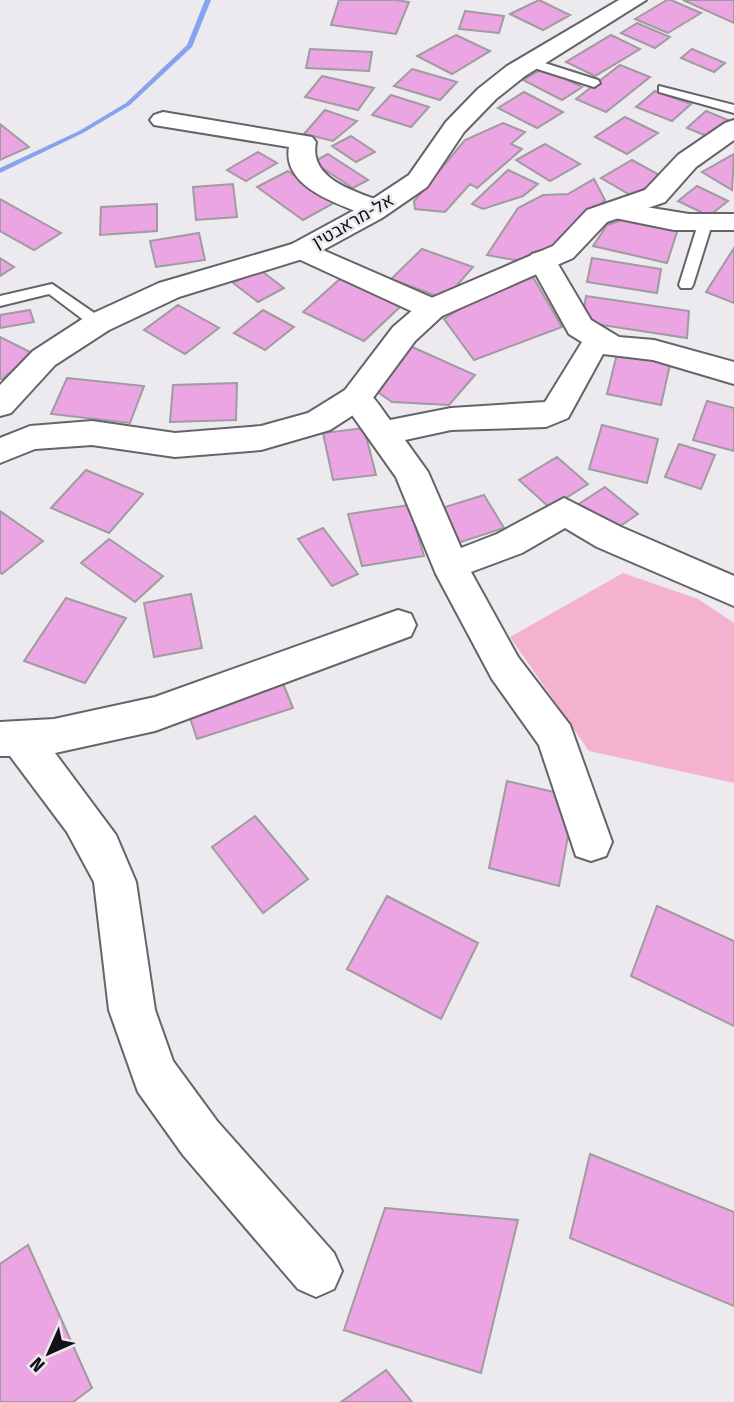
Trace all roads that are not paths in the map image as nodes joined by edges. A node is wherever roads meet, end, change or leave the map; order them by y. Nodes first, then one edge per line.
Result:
1 (625, 2) edge
2 (532, 63) junction
3 (594, 83) dead end
4 (663, 89) dead end
5 (734, 109) edge
6 (163, 120) dead end
7 (734, 128) edge
8 (376, 209) junction
9 (615, 210) junction
10 (734, 222) edge
11 (705, 224) junction
12 (302, 250) junction
13 (542, 260) junction
14 (686, 285) dead end
15 (0, 301) edge
16 (432, 309) junction
17 (98, 323) junction
18 (590, 350) dead end
19 (734, 373) edge
20 (356, 398) junction
21 (0, 405) edge
22 (381, 433) junction
23 (0, 451) edge
24 (450, 565) junction
25 (734, 592) edge
26 (398, 625) dead end
27 (10, 739) edge
28 (591, 842) dead end
29 (316, 1271) dead end

1 - 2 street, אל-מראבטין
2 - 3 lane
2 - 8 street, אל-מראבטין
4 - 5 lane
6 - 8 street
7 - 9 street
8 - 12 street, אל-מראבטין
9 - 11 street
9 - 13 street
10 - 11 street
11 - 14 lane
12 - 16 street
12 - 17 street, אל-מראבטין
13 - 16 street
13 - 19 street
15 - 17 lane
16 - 20 street
17 - 21 street, אל-מראבטין
18 - 22 street
20 - 22 street
20 - 23 street
22 - 24 street
24 - 25 street
24 - 28 street
26 - 27 street
27 - 29 street

